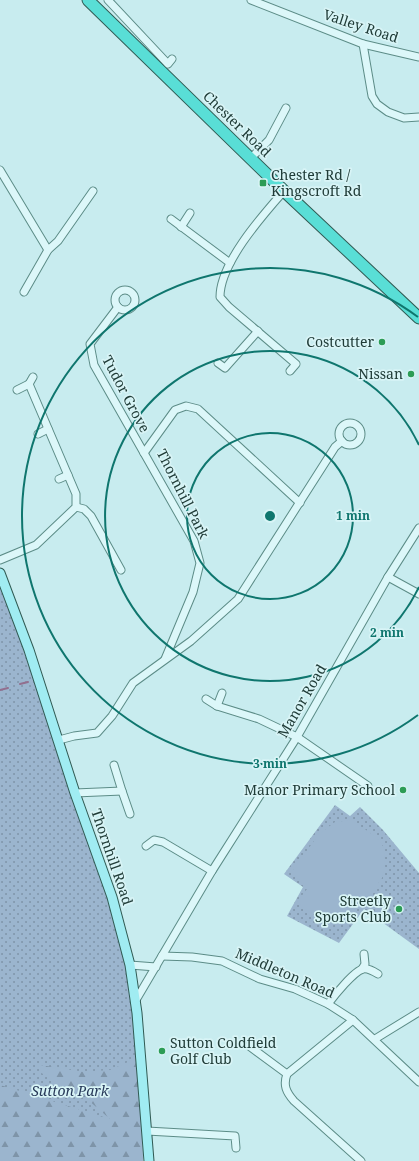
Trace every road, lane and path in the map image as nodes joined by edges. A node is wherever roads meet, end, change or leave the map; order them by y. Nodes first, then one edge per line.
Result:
1 (88, 0) edge
2 (108, 0) edge
3 (251, 0) edge
4 (362, 44) junction
5 (419, 57) edge
6 (172, 59) dead end
7 (286, 108) dead end
8 (419, 117) edge
9 (251, 158) junction
10 (0, 170) edge
11 (93, 191) dead end
12 (284, 191) junction
13 (190, 213) dead end
14 (171, 219) dead end
15 (182, 226) junction
16 (48, 250) junction
17 (230, 263) junction
18 (24, 292) dead end
19 (118, 307) dead end
20 (419, 318) edge
21 (258, 331) junction
22 (218, 363) dead end
23 (290, 371) dead end
24 (17, 390) dead end
25 (48, 429) junction
26 (38, 434) dead end
27 (342, 441) dead end
28 (144, 454) junction
29 (68, 475) junction
30 (59, 479) dead end
31 (300, 503) junction
32 (76, 507) junction
33 (419, 528) edge
34 (0, 560) edge
35 (121, 570) dead end
36 (0, 573) edge
37 (388, 577) junction
38 (419, 594) edge
39 (165, 659) junction
40 (222, 693) dead end
41 (206, 699) dead end
42 (217, 706) junction
43 (297, 737) junction
44 (59, 740) junction
45 (114, 765) dead end
46 (122, 791) junction
47 (362, 791) dead end
48 (75, 793) junction
49 (130, 814) dead end
50 (146, 846) dead end
51 (212, 871) junction
52 (364, 954) dead end
53 (162, 956) junction
54 (130, 965) junction
55 (156, 967) junction
56 (362, 969) junction
57 (378, 974) dead end
58 (136, 1000) junction
59 (328, 1004) junction
60 (419, 1012) edge
61 (353, 1020) junction
62 (375, 1039) junction
63 (249, 1046) dead end
64 (288, 1074) junction
65 (419, 1082) edge
66 (147, 1131) junction
67 (236, 1148) dead end
68 (149, 1161) edge
69 (361, 1161) edge

1 - 9 highway, Chester Road
2 - 6 street
3 - 4 street, Valley Road
4 - 5 street, Valley Road
4 - 8 street
7 - 9 street
9 - 12 highway, Chester Road
10 - 16 street
11 - 16 street
12 - 17 street
12 - 20 highway, Chester Road
13 - 15 street
14 - 15 street
15 - 17 street
16 - 18 street
17 - 21 street
19 - 28 street, Tudor Grove
21 - 22 street
21 - 23 street
24 - 25 street
25 - 26 street
25 - 29 street
27 - 31 street
28 - 31 street, Thornhill Park
28 - 39 street, Thornhill Park
29 - 30 street
29 - 32 street
31 - 39 street
32 - 34 street
32 - 35 street
33 - 37 street, Manor Road
36 - 44 main road, Thornhill Road
37 - 38 street
37 - 43 street, Manor Road
39 - 44 street
40 - 42 street
41 - 42 street
42 - 43 street
43 - 47 street
43 - 51 street, Manor Road
44 - 48 main road, Thornhill Road
45 - 46 street
46 - 48 street
46 - 49 street
48 - 54 main road, Thornhill Road
50 - 51 street
51 - 53 street, Manor Road
52 - 56 street
53 - 55 street, Manor Road
53 - 59 street, Middleton Road
54 - 55 street
54 - 58 main road, Thornhill Road
55 - 58 street, Manor Road
56 - 57 street
56 - 59 street
58 - 66 main road, Thornhill Road
59 - 61 street, Middleton Road
60 - 62 street
61 - 62 street, Middleton Road
61 - 64 street
62 - 65 street, Middleton Road
63 - 64 street
64 - 69 street
66 - 67 street
66 - 68 main road, Thornhill Road

